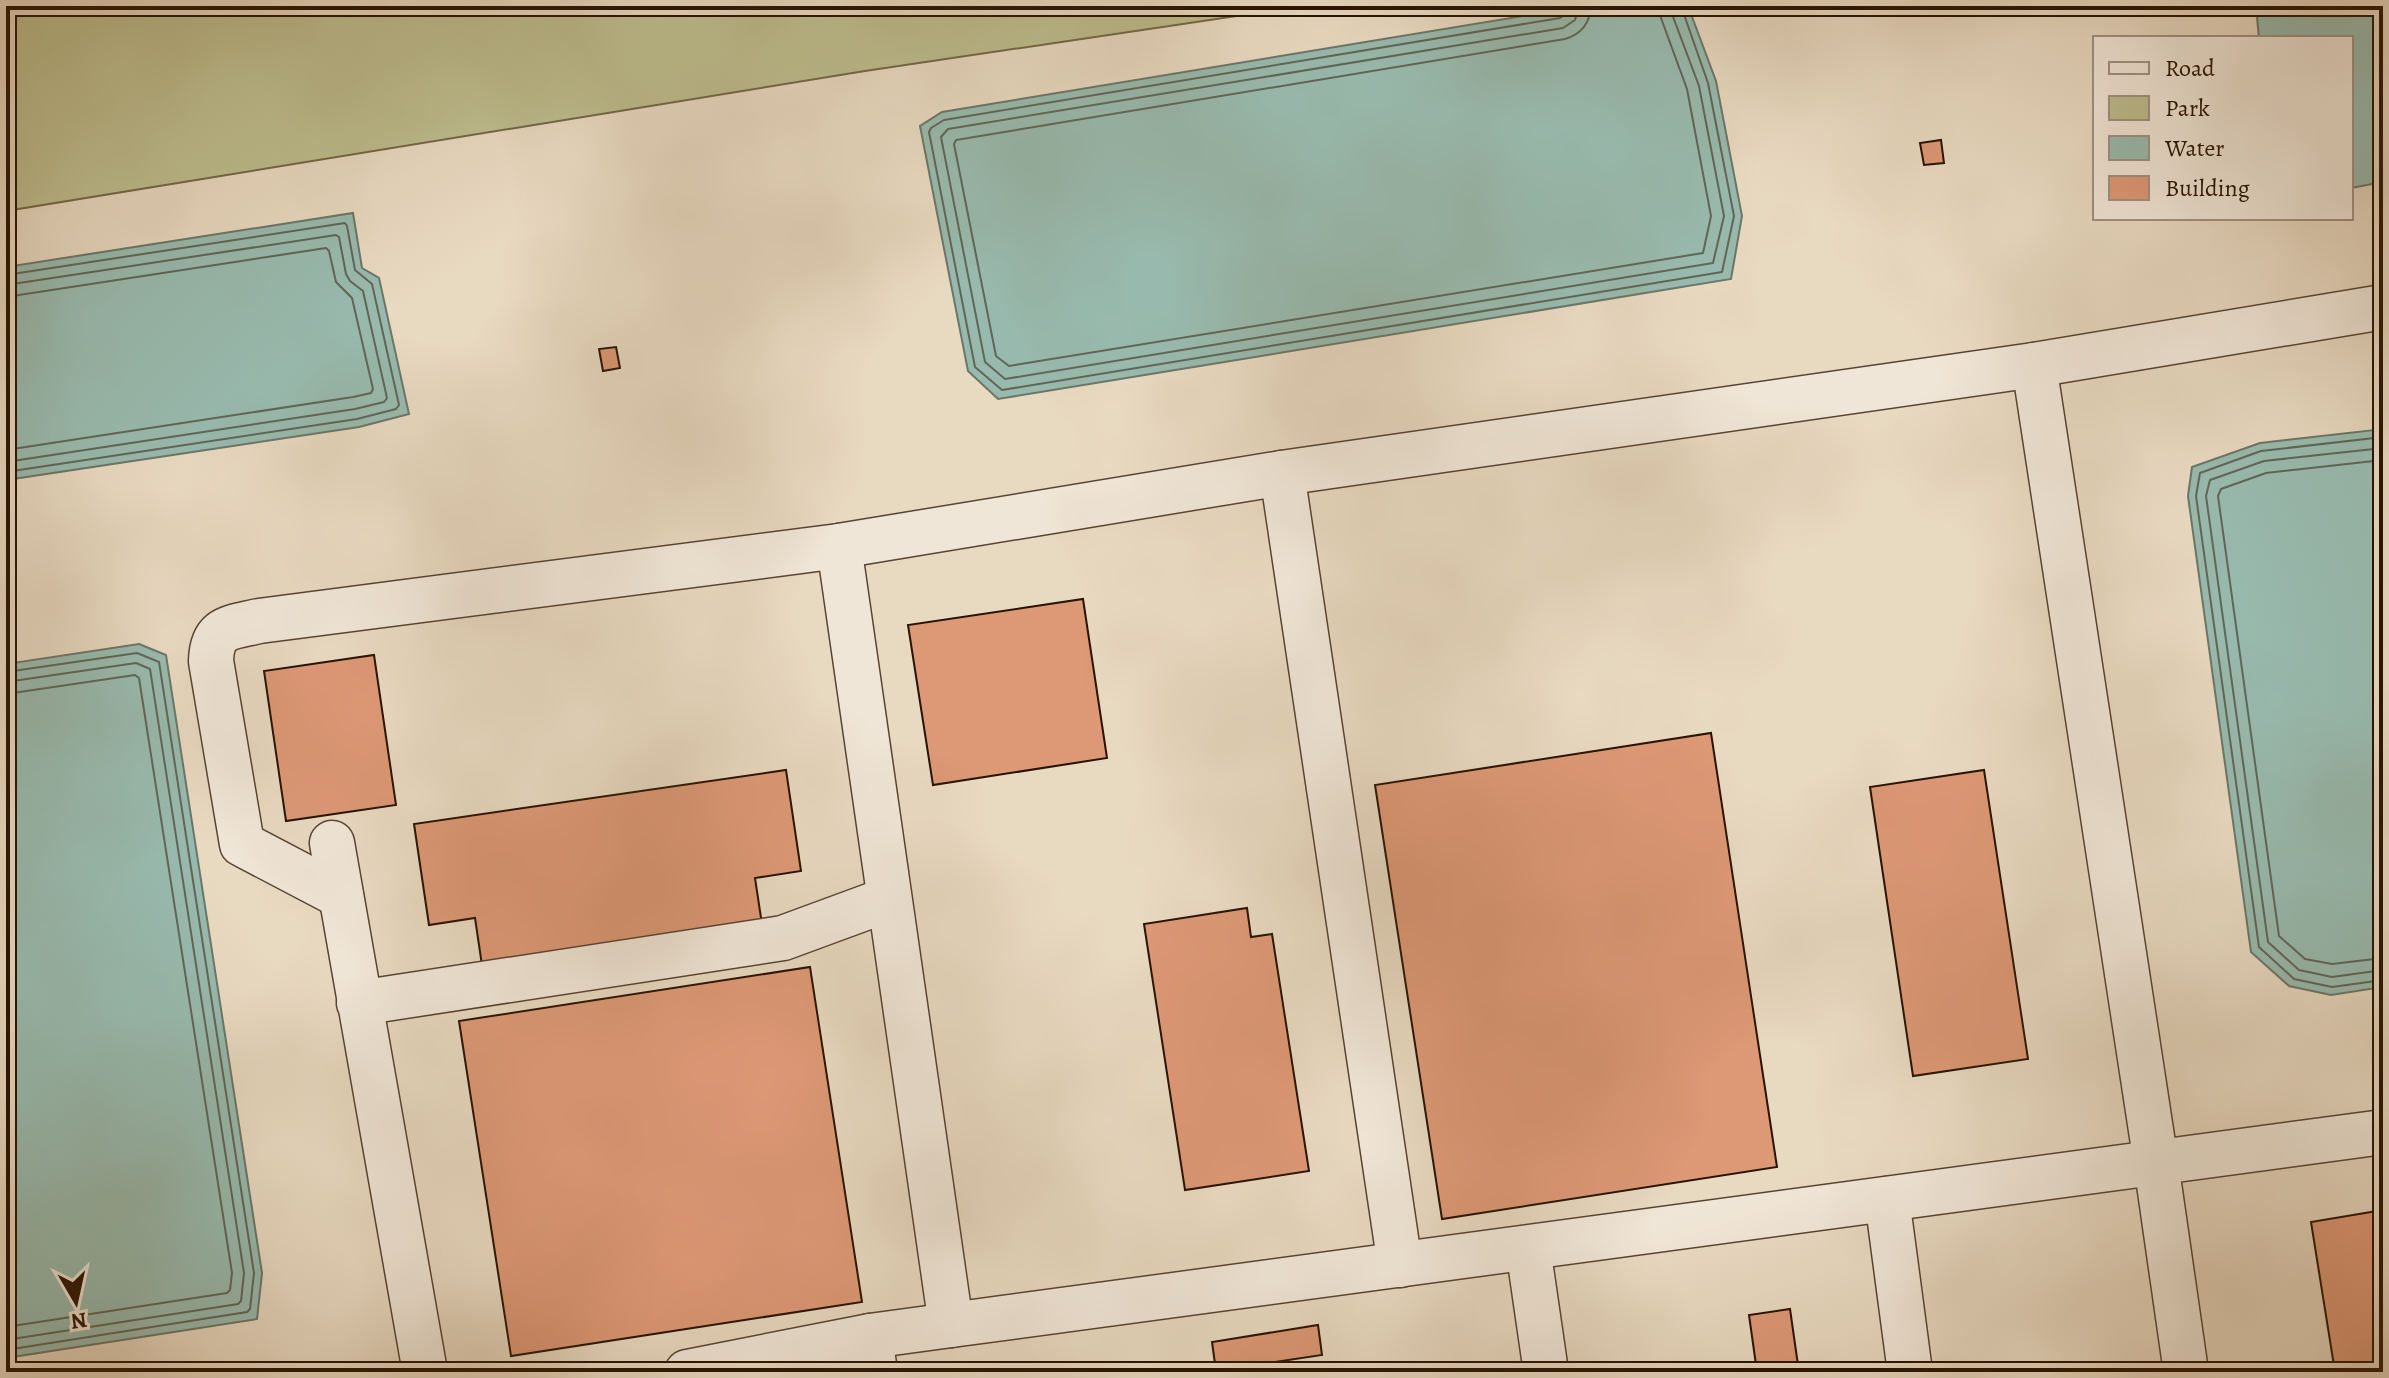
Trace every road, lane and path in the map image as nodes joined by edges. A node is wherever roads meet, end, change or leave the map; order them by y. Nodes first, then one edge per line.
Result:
1 (2383, 307) edge
2 (2034, 365) junction
3 (1282, 473) junction
4 (839, 546) junction
5 (332, 843) dead end
6 (341, 896) junction
7 (889, 899) junction
8 (359, 1003) junction
9 (2383, 1132) edge
10 (2156, 1163) junction
11 (1887, 1199) junction
12 (1528, 1248) junction
13 (1400, 1265) junction
14 (951, 1325) junction
15 (872, 1354) edge
16 (425, 1372) edge
17 (687, 1372) edge
18 (1546, 1372) edge
19 (1910, 1372) edge
20 (2186, 1372) edge

1 - 2 lane
2 - 3 lane
2 - 10 lane
3 - 4 lane
3 - 13 lane
4 - 6 lane
4 - 7 lane
5 - 6 lane
6 - 8 lane
7 - 8 lane
7 - 14 lane
8 - 16 lane
9 - 10 lane
10 - 11 lane
10 - 20 lane
11 - 12 lane
11 - 19 lane
12 - 13 lane
12 - 18 lane
13 - 14 lane
14 - 15 lane
15 - 17 lane

